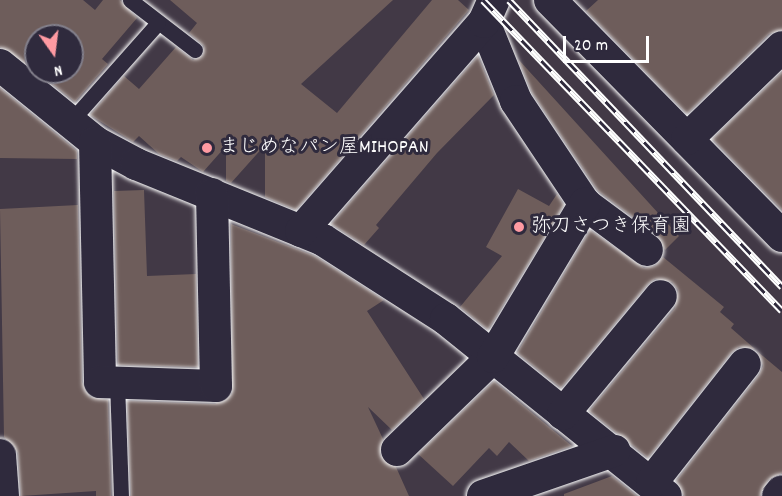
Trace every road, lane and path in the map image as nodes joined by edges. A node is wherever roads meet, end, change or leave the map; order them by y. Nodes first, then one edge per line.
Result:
1 (130, 0) edge
2 (550, 0) edge
3 (489, 11) edge
4 (158, 23) junction
5 (782, 47) edge
6 (195, 50) dead end
7 (0, 65) edge
8 (70, 122) junction
9 (687, 139) junction
10 (95, 142) junction
11 (212, 194) junction
12 (585, 204) junction
13 (301, 231) junction
14 (782, 236) edge
15 (647, 250) dead end
16 (661, 296) dead end
17 (493, 357) junction
18 (745, 364) dead end
19 (117, 382) junction
20 (563, 414) junction
21 (397, 450) dead end
22 (614, 452) junction
23 (0, 455) edge
24 (659, 489) edge
25 (782, 491) edge
26 (3, 496) edge
27 (121, 496) edge
28 (483, 496) edge
29 (778, 496) edge

1 - 4 lane
2 - 9 street
3 - 12 street
3 - 13 street
4 - 6 lane
4 - 8 lane
5 - 9 street
7 - 8 street
8 - 10 street
9 - 14 street
10 - 11 street
10 - 19 street
11 - 13 street
11 - 19 street
12 - 15 street
12 - 17 street
13 - 17 street
16 - 20 street
17 - 20 street
17 - 21 street
18 - 24 street
19 - 27 lane
20 - 22 street
22 - 24 street
22 - 28 street
23 - 26 street
25 - 29 street

